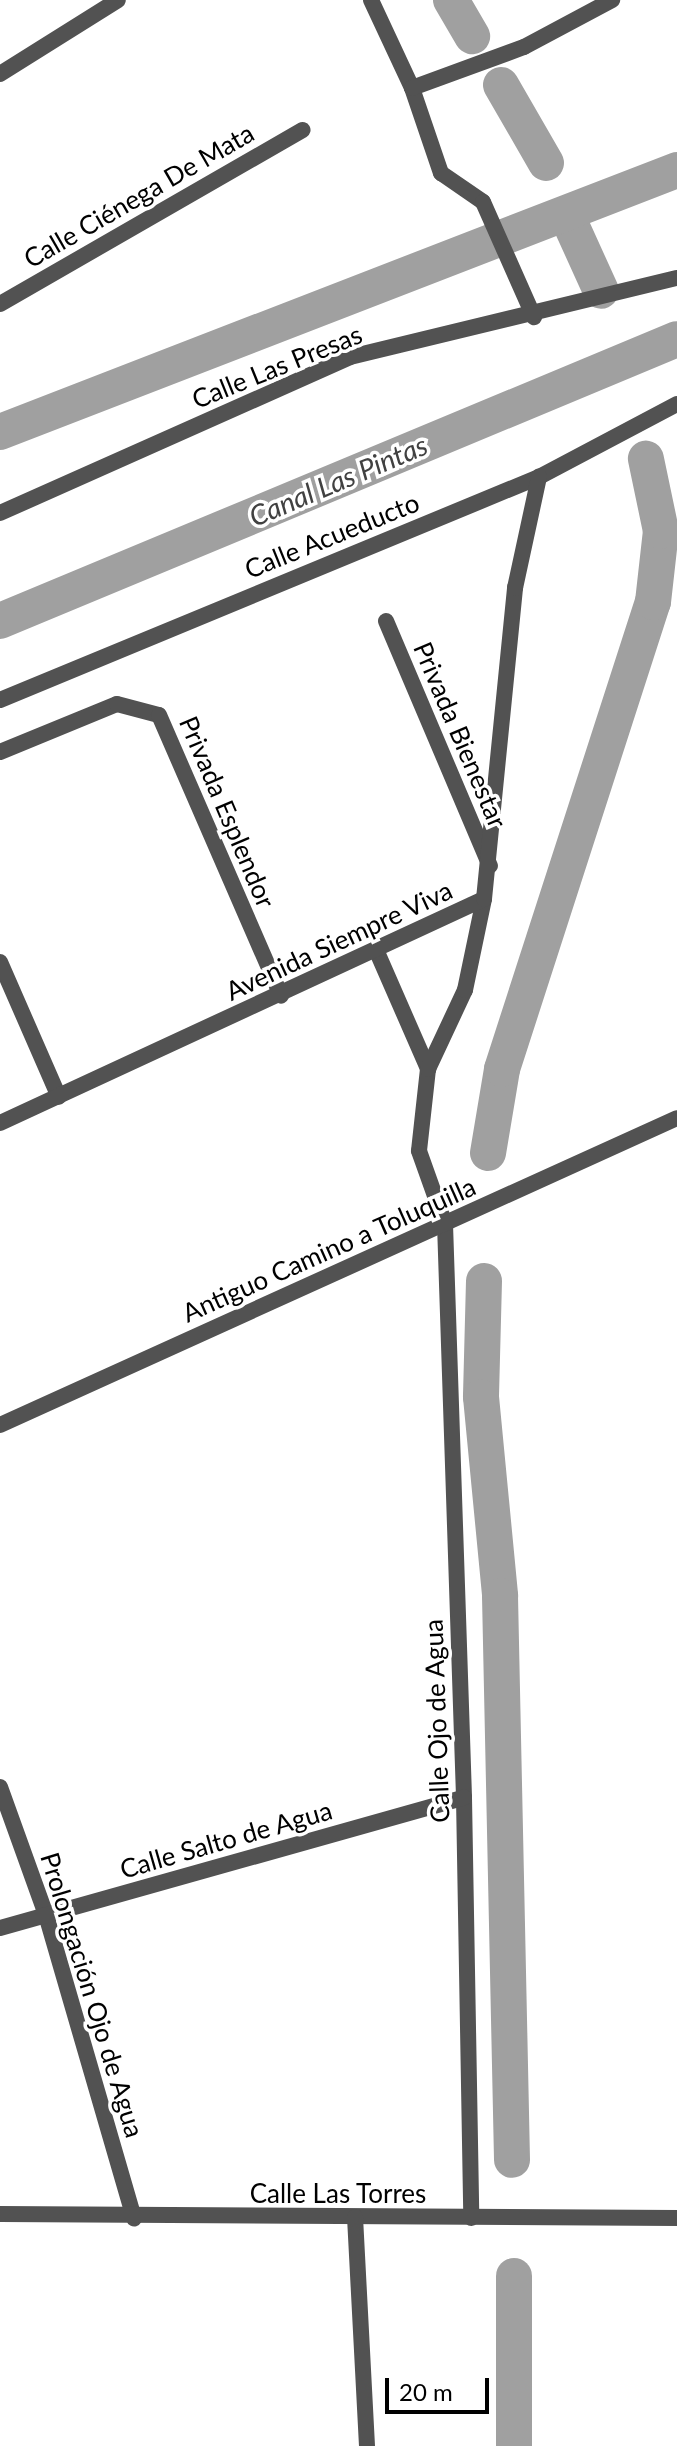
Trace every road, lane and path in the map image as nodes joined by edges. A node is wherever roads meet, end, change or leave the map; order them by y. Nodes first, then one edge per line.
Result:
1 (118, 0) edge
2 (371, 0) edge
3 (612, 0) edge
4 (0, 74) edge
5 (412, 88) junction
6 (302, 130) dead end
7 (677, 278) edge
8 (0, 304) edge
9 (534, 317) junction
10 (677, 404) edge
11 (539, 477) junction
12 (0, 513) edge
13 (386, 621) dead end
14 (0, 700) edge
15 (0, 752) edge
16 (490, 867) junction
17 (484, 899) junction
18 (377, 952) junction
19 (0, 962) edge
20 (281, 996) junction
21 (428, 1069) junction
22 (59, 1097) junction
23 (677, 1118) edge
24 (0, 1123) edge
25 (445, 1224) junction
26 (0, 1425) edge
27 (0, 1787) edge
28 (464, 1798) junction
29 (46, 1915) junction
30 (0, 1928) edge
31 (0, 2214) edge
32 (355, 2217) junction
33 (134, 2218) junction
34 (471, 2218) junction
35 (677, 2218) edge
36 (367, 2446) edge

1 - 4 street
2 - 5 street
3 - 5 street
5 - 9 street
6 - 8 street, Calle Ciénega De Mata
7 - 9 street, Calle Las Presas
9 - 12 street, Calle Las Presas
10 - 11 street, Calle Acueducto
11 - 14 street, Calle Acueducto
11 - 16 street, Avenida Siempre Viva
13 - 16 street, Privada Bienestar
15 - 20 street, Privada Esplendor
16 - 17 street, Avenida Siempre Viva
17 - 18 street, Avenida Siempre Viva
17 - 21 street
18 - 20 street, Avenida Siempre Viva
18 - 21 street
19 - 22 street
20 - 22 street, Avenida Siempre Viva
21 - 25 street, Calle Ojo de Agua
22 - 24 street, Avenida Siempre Viva
23 - 25 street, Antiguo Camino a Toluquilla
25 - 26 street, Antiguo Camino a Toluquilla
25 - 28 street, Calle Ojo de Agua
27 - 29 street, Prolongación Ojo de Agua
28 - 29 street, Calle Salto de Agua
28 - 34 street, Calle Ojo de Agua
29 - 30 street, Calle Salto de Agua
29 - 33 street, Prolongación Ojo de Agua
31 - 33 street, Calle Las Torres
32 - 33 street, Calle Las Torres
32 - 34 street, Calle Las Torres
32 - 36 street
34 - 35 street, Calle Las Torres

